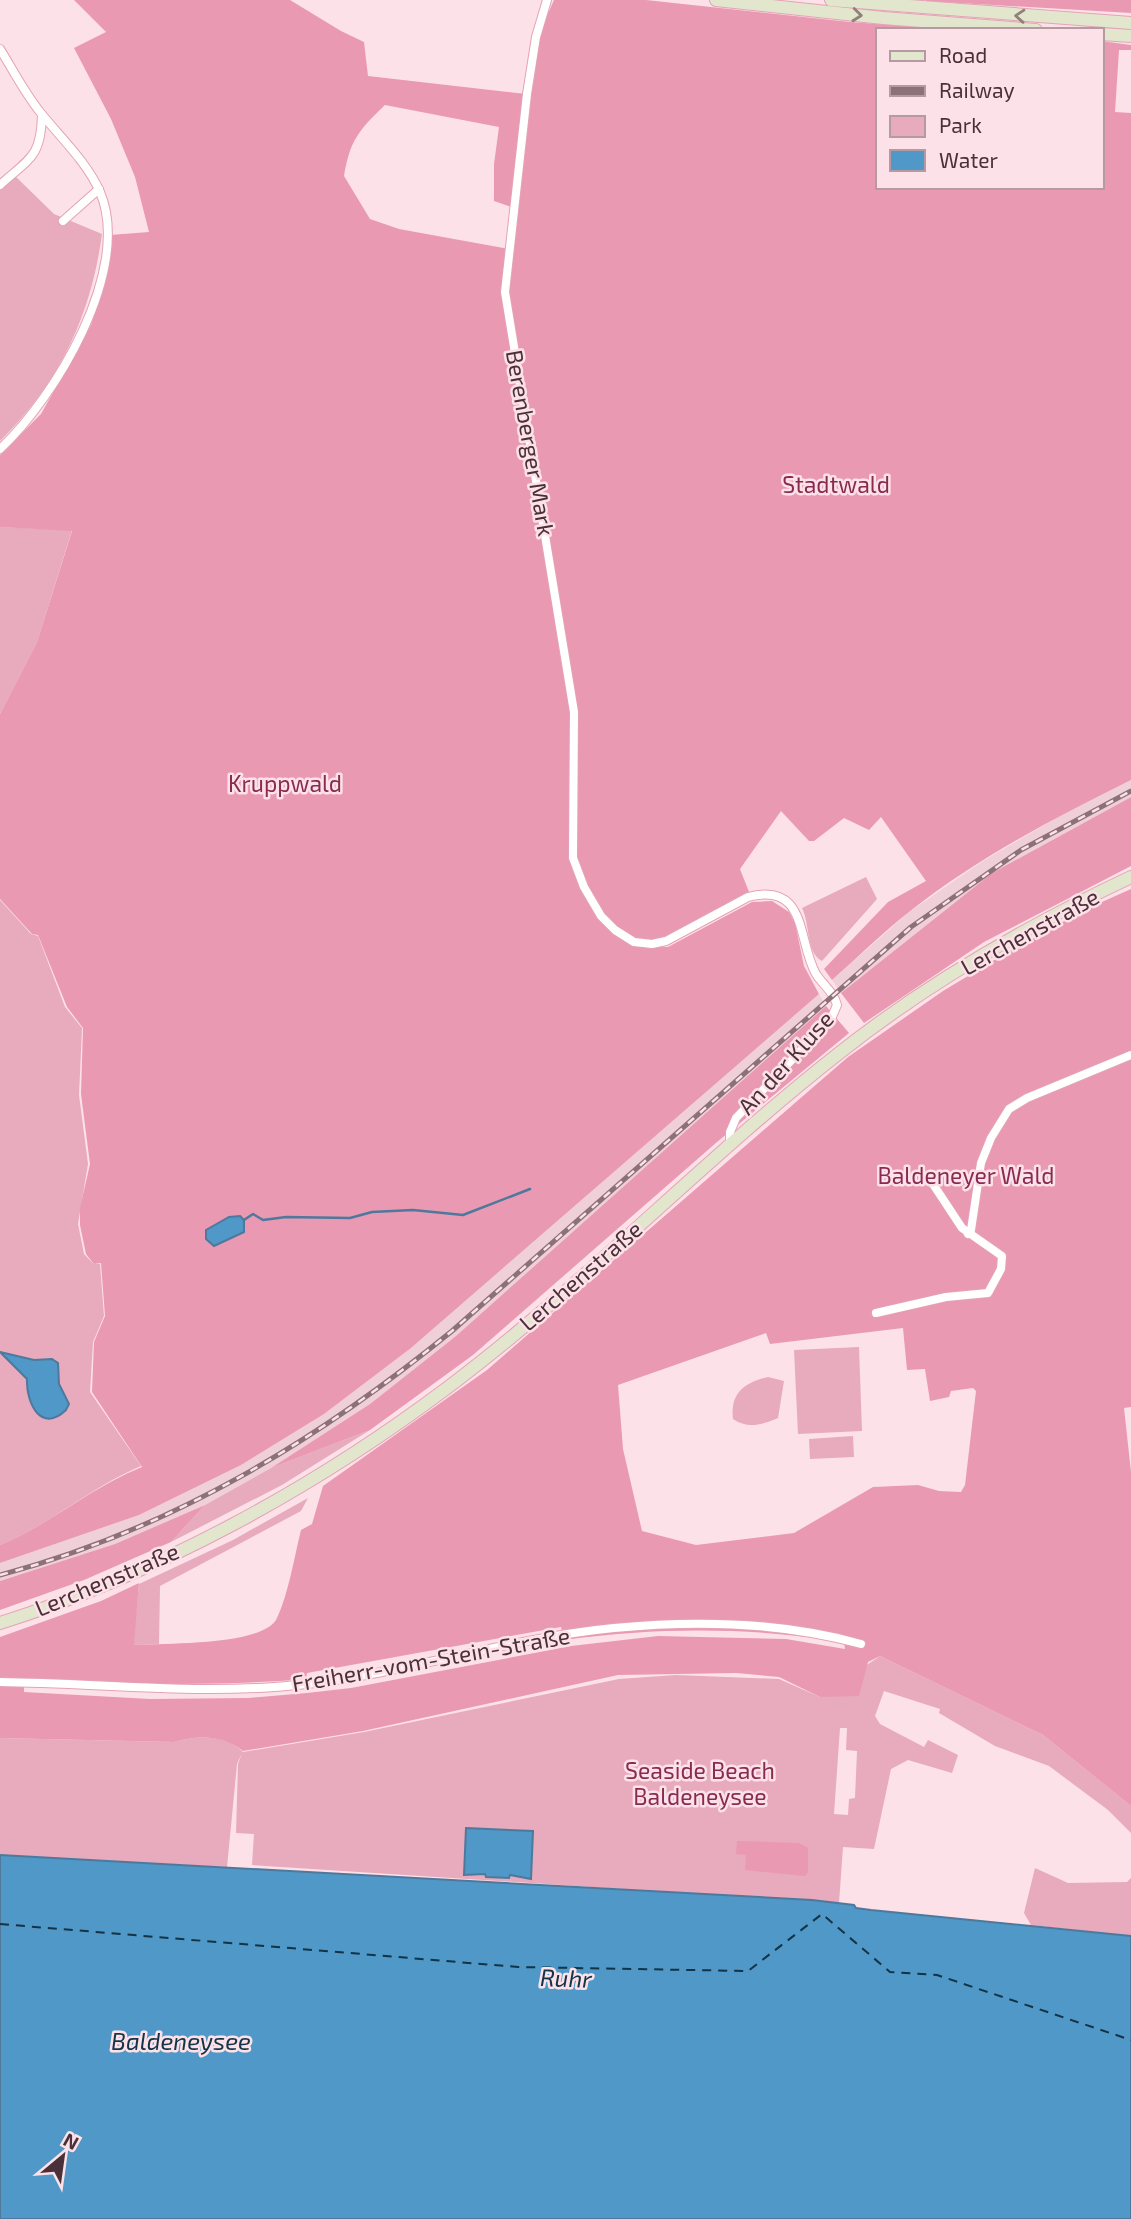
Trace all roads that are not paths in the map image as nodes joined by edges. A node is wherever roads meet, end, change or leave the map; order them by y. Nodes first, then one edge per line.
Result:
1 (547, 0) edge
2 (716, 0) edge
3 (831, 0) edge
4 (883, 12) junction
5 (1131, 23) edge
6 (1019, 28) edge
7 (1103, 34) edge
8 (1131, 36) edge
9 (0, 49) edge
10 (4, 64) edge
11 (42, 115) junction
12 (0, 185) edge
13 (99, 189) junction
14 (63, 221) dead end
15 (0, 449) edge
16 (1131, 877) edge
17 (584, 887) joint
18 (1131, 1055) edge
19 (730, 1145) junction
20 (929, 1178) dead end
21 (968, 1234) junction
22 (876, 1313) dead end
23 (0, 1623) edge
24 (861, 1644) dead end
25 (0, 1682) edge

1 - 17 street, Berenberger Mark
2 -> 4 main road
3 - 4 main road
5 -> 4 main road
4 - 6 main road
7 - 8 main road
9 - 10 street
10 - 11 street
11 - 12 street
11 - 13 street
13 - 14 street
13 - 15 street
16 - 19 main road, Lerchenstraße
17 - 19 street, An der Kluse
18 - 21 street
19 - 23 main road, Lerchenstraße
20 - 21 street
21 - 22 street
24 - 25 street, Freiherr-vom-Stein-Straße

